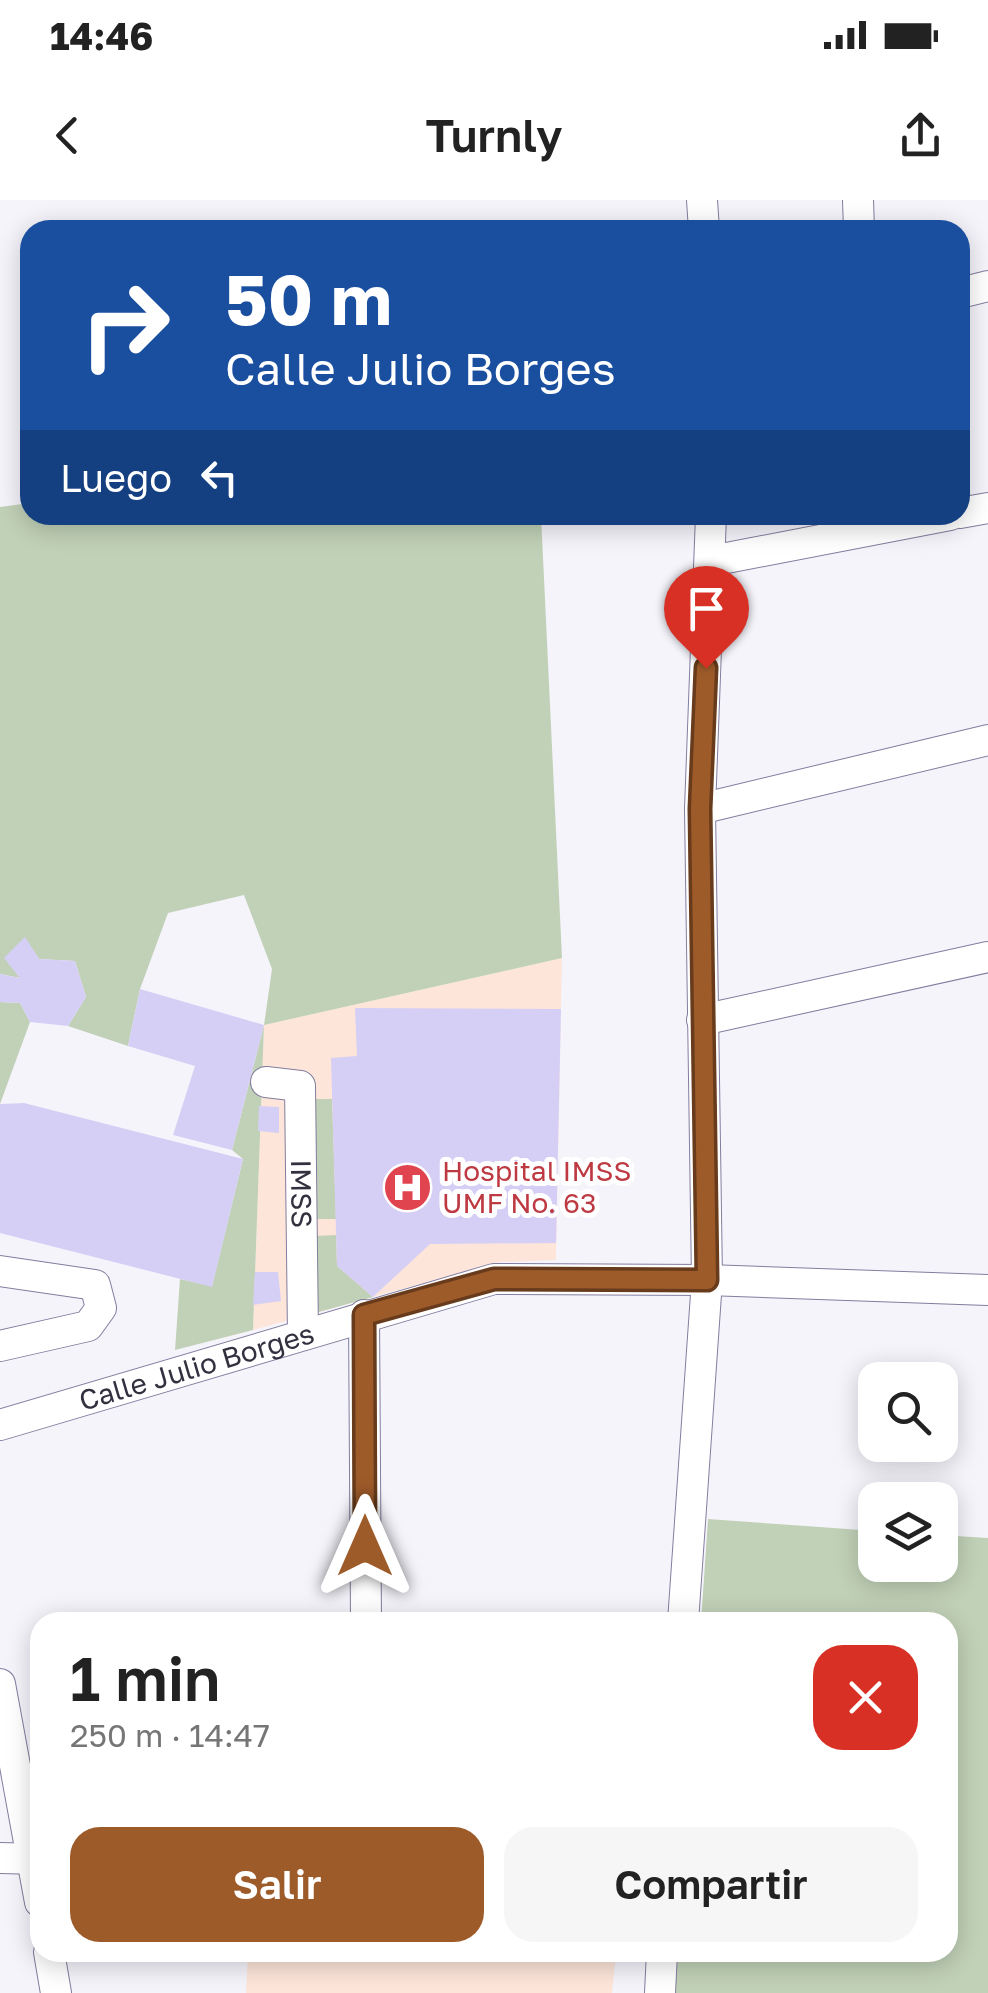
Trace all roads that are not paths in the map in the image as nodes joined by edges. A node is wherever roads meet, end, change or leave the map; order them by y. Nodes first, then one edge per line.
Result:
1 (711, 525) edge
2 (899, 525) edge
3 (712, 562) junction
4 (988, 740) edge
5 (700, 809) junction
6 (988, 956) edge
7 (702, 1020) junction
8 (266, 1082) dead end
9 (0, 1271) edge
10 (707, 1280) junction
11 (988, 1290) edge
12 (364, 1315) junction
13 (303, 1335) junction
14 (0, 1346) edge
15 (0, 1425) edge
16 (366, 1612) edge
17 (684, 1612) edge
18 (0, 1684) edge
19 (30, 1830) edge
20 (0, 1858) edge
21 (30, 1859) edge
22 (51, 1962) edge
23 (662, 1962) edge
24 (56, 1993) edge
25 (660, 1993) edge

1 - 3 street
2 - 3 street
3 - 5 street
4 - 5 street
5 - 7 street
6 - 7 street
7 - 10 street
8 - 13 street, IMSS
9 - 14 street
10 - 11 street, Calle Julio Borges
10 - 12 street, Calle Julio Borges
10 - 17 street
12 - 13 street, Calle Julio Borges
12 - 16 street
13 - 15 street, Calle Julio Borges
18 - 19 street
20 - 21 street
22 - 24 street
23 - 25 street

